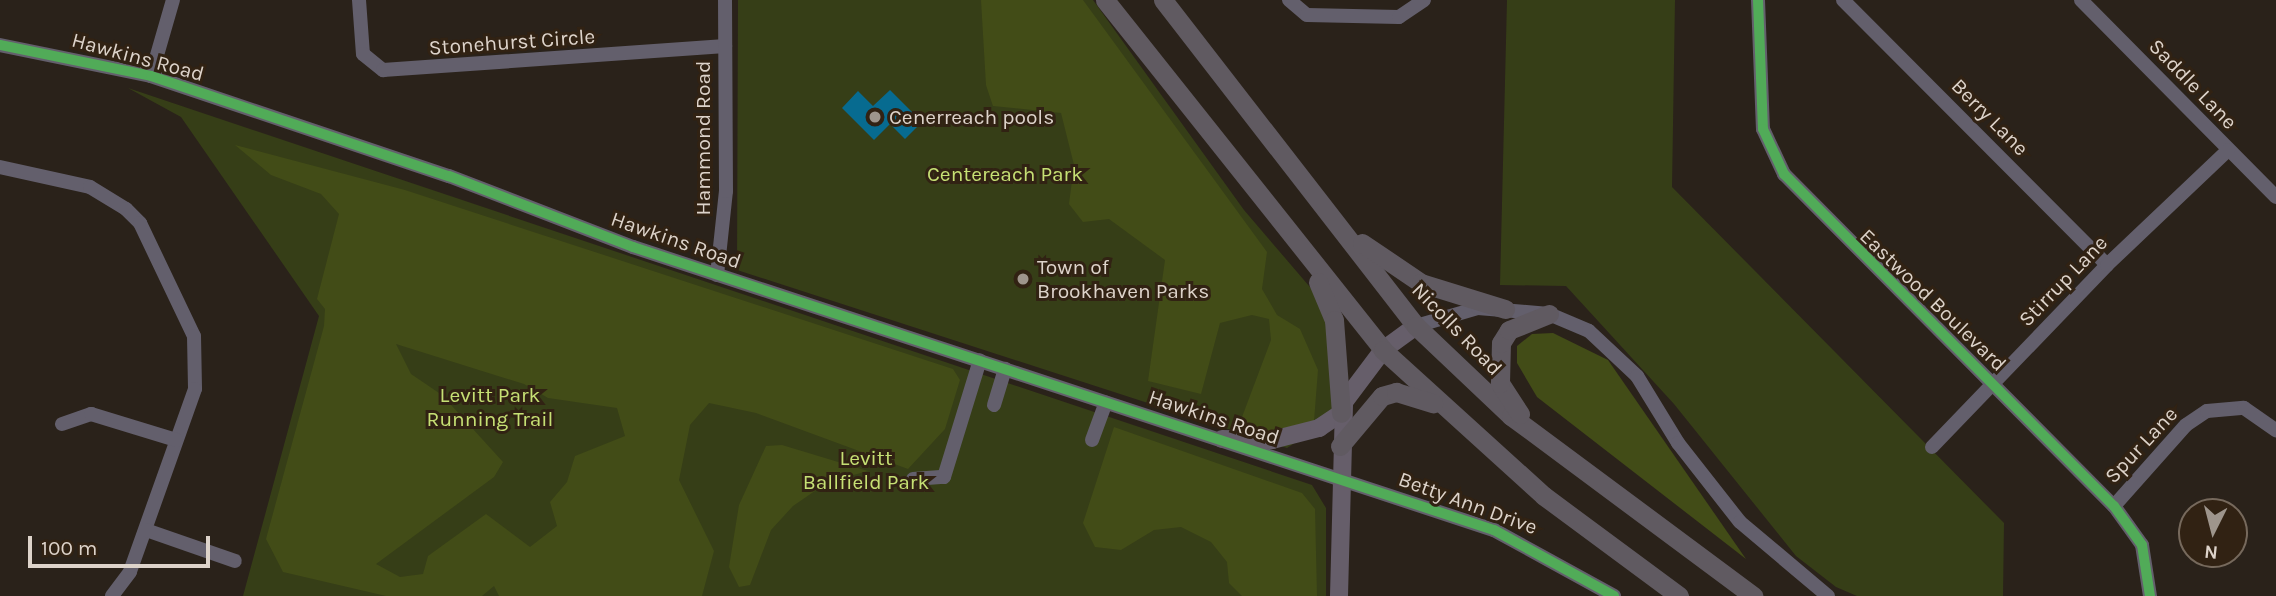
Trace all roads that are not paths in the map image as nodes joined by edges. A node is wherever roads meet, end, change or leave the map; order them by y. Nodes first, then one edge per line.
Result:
1 (173, 0) edge
2 (359, 0) edge
3 (725, 0) edge
4 (1105, 0) edge
5 (1163, 0) edge
6 (1289, 0) edge
7 (1424, 0) edge
8 (1758, 0) edge
9 (1843, 0) edge
10 (2081, 0) edge
11 (0, 45) edge
12 (725, 46) junction
13 (151, 76) junction
14 (2228, 150) junction
15 (0, 167) edge
16 (2276, 198) edge
17 (1338, 223) junction
18 (1311, 265) junction
19 (2107, 265) junction
20 (717, 275) junction
21 (1505, 309) junction
22 (1549, 314) junction
23 (1416, 326) junction
24 (1383, 350) junction
25 (980, 360) junction
26 (1005, 369) junction
27 (1993, 385) junction
28 (1106, 401) junction
29 (994, 405) dead end
30 (1438, 405) junction
31 (1341, 414) junction
32 (62, 424) dead end
33 (2276, 430) edge
34 (1533, 432) junction
35 (1222, 439) junction
36 (176, 440) junction
37 (1092, 440) dead end
38 (1340, 446) junction
39 (1932, 447) dead end
40 (1339, 477) junction
41 (913, 479) dead end
42 (2114, 506) junction
43 (146, 530) junction
44 (235, 561) dead end
45 (111, 596) edge
46 (1339, 596) edge
47 (1614, 596) edge
48 (1679, 596) edge
49 (1753, 596) edge
50 (1828, 596) edge
51 (2150, 596) edge

1 - 13 street
2 - 12 street, Stonehurst Circle
3 - 12 street, Hammond Road
4 - 18 highway
5 - 17 highway, Nicolls Road
6 - 7 street
8 - 27 street, Eastwood Boulevard
9 - 19 street, Berry Lane
10 - 14 street, Saddle Lane
11 - 13 street, Hawkins Road
12 - 20 street, Hammond Road
13 - 20 street, Hawkins Road
14 - 16 street, Saddle Lane
14 - 19 street, Stirrup Lane
15 - 36 street
17 - 21 highway
17 - 23 highway, Nicolls Road
18 - 24 highway
18 - 31 highway
19 - 27 street, Stirrup Lane
20 - 25 street, Hawkins Road
21 - 22 street
21 - 23 street
22 - 34 highway
22 - 50 street
23 - 24 main road
23 - 34 highway, Nicolls Road
24 - 30 highway
24 - 31 main road
25 - 26 street, Hawkins Road
25 - 41 street
26 - 28 street, Hawkins Road
26 - 29 street
27 - 39 street, Stirrup Lane
27 - 42 street, Eastwood Boulevard
28 - 35 street, Hawkins Road
28 - 37 street
30 - 38 highway
30 - 48 highway
31 - 35 main road
31 - 38 main road
32 - 36 street
33 - 42 street, Spur Lane
34 - 49 highway, Nicolls Road
35 - 40 street, Hawkins Road
36 - 43 street
38 - 40 main road
40 - 46 main road
40 - 47 street, Betty Ann Drive
42 - 51 street, Eastwood Boulevard
43 - 44 street
43 - 45 street

